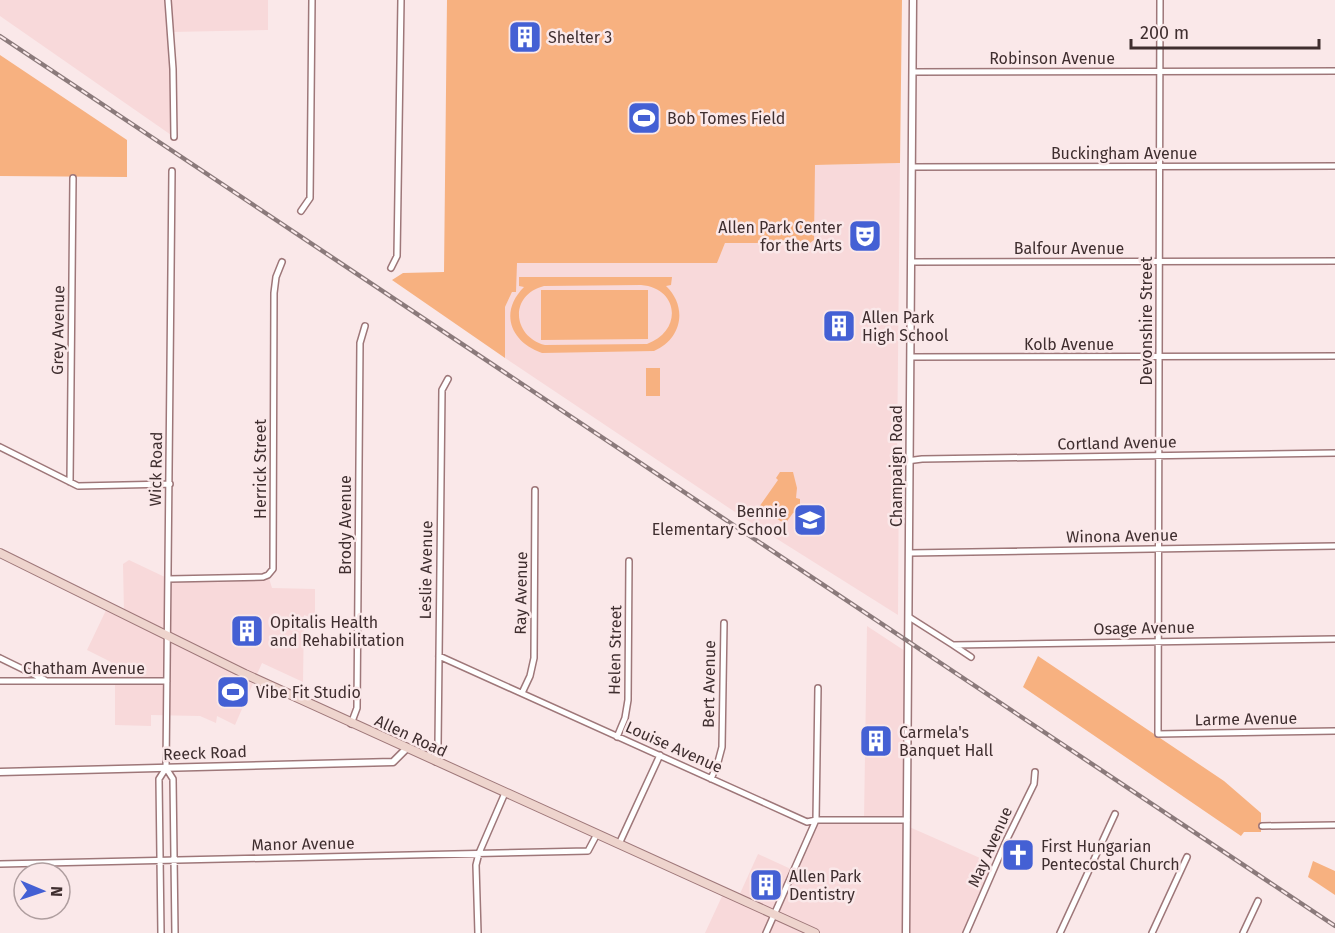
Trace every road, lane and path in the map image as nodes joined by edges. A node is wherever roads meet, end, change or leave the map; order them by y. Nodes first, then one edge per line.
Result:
1 (168, 0) edge
2 (312, 0) edge
3 (401, 0) edge
4 (913, 0) edge
5 (1161, 0) edge
6 (1335, 70) edge
7 (1161, 71) junction
8 (913, 72) junction
9 (174, 137) dead end
10 (1335, 166) edge
11 (912, 167) junction
12 (1160, 167) junction
13 (172, 171) dead end
14 (73, 178) dead end
15 (301, 211) dead end
16 (1335, 261) edge
17 (282, 262) dead end
18 (912, 262) junction
19 (1160, 262) junction
20 (391, 268) dead end
21 (365, 326) dead end
22 (1335, 356) edge
23 (911, 357) junction
24 (1159, 357) junction
25 (448, 379) dead end
26 (0, 447) edge
27 (1335, 453) edge
28 (1159, 455) junction
29 (910, 460) junction
30 (899, 462) dead end
31 (70, 482) junction
32 (170, 484) junction
33 (535, 490) dead end
34 (1335, 546) edge
35 (1159, 549) junction
36 (0, 553) edge
37 (909, 553) junction
38 (629, 561) dead end
39 (169, 579) junction
40 (909, 617) junction
41 (724, 623) dead end
42 (168, 636) junction
43 (1335, 639) edge
44 (1159, 641) junction
45 (953, 645) junction
46 (439, 656) junction
47 (971, 657) dead end
48 (0, 658) edge
49 (0, 681) edge
50 (46, 681) junction
51 (167, 681) junction
52 (818, 688) dead end
53 (522, 693) junction
54 (351, 724) junction
55 (1335, 731) edge
56 (1158, 734) joint
57 (617, 737) junction
58 (406, 748) junction
59 (660, 755) junction
60 (436, 762) junction
61 (166, 768) junction
62 (0, 772) edge
63 (1035, 772) dead end
64 (711, 779) junction
65 (505, 794) junction
66 (1114, 814) dead end
67 (816, 820) junction
68 (907, 820) junction
69 (1335, 825) edge
70 (1262, 826) dead end
71 (597, 834) junction
72 (619, 844) junction
73 (479, 853) junction
74 (1187, 857) dead end
75 (161, 861) junction
76 (175, 861) junction
77 (0, 864) edge
78 (1258, 902) dead end
79 (774, 915) junction
80 (161, 933) edge
81 (175, 933) edge
82 (478, 933) edge
83 (766, 933) edge
84 (815, 933) edge
85 (906, 933) edge
86 (966, 933) edge
87 (1060, 933) edge
88 (1152, 933) edge
89 (1243, 933) edge

1 - 9 street
2 - 15 street
3 - 20 street
4 - 8 street, Champaign Road
5 - 7 street, Devonshire Street
6 - 7 street, Robinson Avenue
7 - 8 street, Robinson Avenue
7 - 12 street, Devonshire Street
8 - 11 street, Champaign Road
10 - 12 street, Buckingham Avenue
11 - 12 street, Buckingham Avenue
11 - 18 street, Champaign Road
12 - 19 street, Devonshire Street
13 - 32 street, Wick Road
14 - 31 street, Grey Avenue
16 - 19 street, Balfour Avenue
17 - 39 street, Herrick Street
18 - 19 street, Balfour Avenue
18 - 23 street, Champaign Road
19 - 24 street, Devonshire Street
21 - 54 street, Brody Avenue
22 - 24 street, Kolb Avenue
23 - 24 street, Kolb Avenue
23 - 29 street, Champaign Road
24 - 28 street, Devonshire Street
25 - 46 street, Leslie Avenue
26 - 31 street
27 - 28 street, Cortland Avenue
28 - 29 street, Cortland Avenue
28 - 35 street, Devonshire Street
29 - 30 street, Cortland Avenue
29 - 37 street, Champaign Road
31 - 32 street
32 - 39 street, Wick Road
33 - 53 street, Ray Avenue
34 - 35 street, Winona Avenue
35 - 37 street, Winona Avenue
35 - 44 street, Devonshire Street
36 - 42 main road, Allen Road
37 - 40 street, Champaign Road
38 - 57 street, Helen Street
39 - 42 street, Wick Road
40 - 45 street
40 - 68 street, Champaign Road
41 - 64 street, Bert Avenue
42 - 51 street, Wick Road
42 - 54 main road, Allen Road
43 - 44 street, Osage Avenue
44 - 45 street, Osage Avenue
44 - 56 street, Devonshire Street
45 - 47 street
46 - 53 street, Louise Avenue
46 - 60 street, Leslie Avenue
48 - 50 street
49 - 50 street, Chatham Avenue
50 - 51 street, Chatham Avenue
51 - 61 street, Wick Road
52 - 67 street
53 - 57 street, Louise Avenue
54 - 58 main road, Allen Road
55 - 56 street, Larme Avenue
57 - 59 street, Louise Avenue
58 - 60 main road, Allen Road
58 - 61 street, Reeck Road
59 - 64 street, Louise Avenue
59 - 72 street
60 - 65 main road, Allen Road
61 - 62 street, Reeck Road
61 - 75 street, Wick Road
61 - 76 street, Wick Road
63 - 86 street, May Avenue
64 - 67 street, Louise Avenue
65 - 71 main road, Allen Road
65 - 73 street
66 - 87 street
67 - 68 street, Louise Avenue
67 - 79 street
68 - 85 street, Champaign Road
69 - 70 street
71 - 72 main road, Allen Road
71 - 73 street, Manor Avenue
72 - 79 main road, Allen Road
73 - 76 street, Manor Avenue
73 - 82 street
74 - 88 street
75 - 76 street, Manor Avenue
75 - 77 street, Manor Avenue
75 - 80 street, Wick Road
76 - 81 street, Wick Road
78 - 89 street
79 - 83 street
79 - 84 main road, Allen Road

